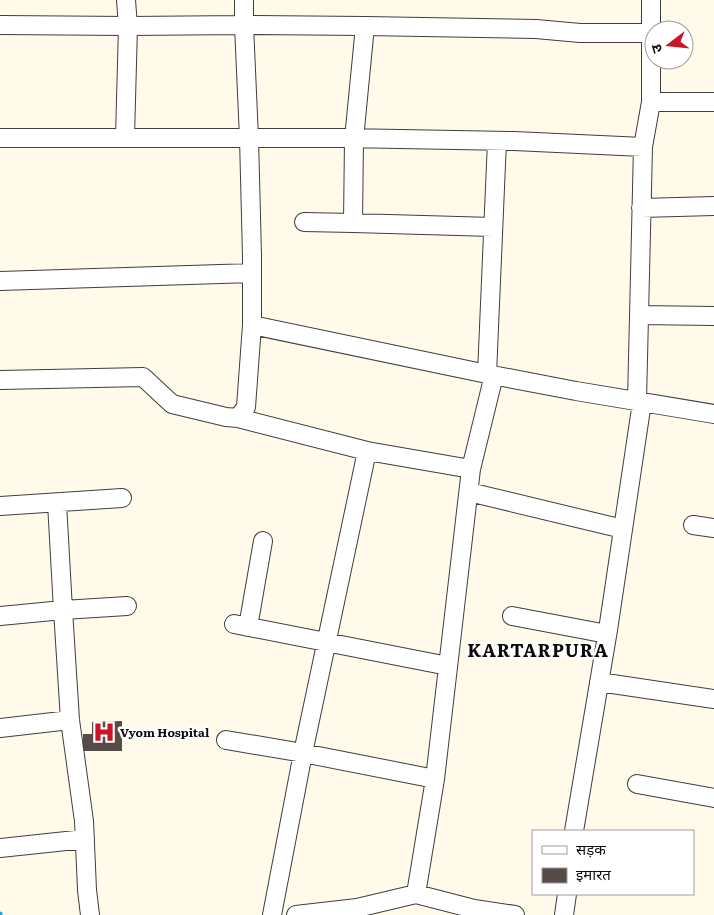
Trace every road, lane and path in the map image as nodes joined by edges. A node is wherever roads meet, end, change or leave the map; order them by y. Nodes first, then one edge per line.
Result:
1 (126, 0) edge
2 (244, 0) edge
3 (651, 0) edge
4 (652, 20) edge
5 (0, 25) edge
6 (244, 25) junction
7 (128, 26) junction
8 (366, 26) junction
9 (644, 33) edge
10 (651, 70) edge
11 (651, 102) junction
12 (714, 102) edge
13 (125, 137) junction
14 (0, 138) edge
15 (249, 138) junction
16 (354, 139) junction
17 (497, 141) junction
18 (643, 147) junction
19 (714, 206) edge
20 (642, 208) junction
21 (304, 222) dead end
22 (353, 222) junction
23 (493, 227) junction
24 (252, 273) junction
25 (0, 282) edge
26 (639, 315) junction
27 (714, 316) edge
28 (252, 325) junction
29 (490, 374) junction
30 (0, 380) edge
31 (639, 401) junction
32 (714, 414) edge
33 (238, 418) junction
34 (367, 451) junction
35 (472, 469) junction
36 (469, 492) junction
37 (122, 498) dead end
38 (57, 502) junction
39 (0, 506) edge
40 (694, 525) dead end
41 (714, 528) edge
42 (623, 529) junction
43 (263, 541) dead end
44 (127, 606) dead end
45 (63, 610) junction
46 (0, 616) edge
47 (512, 616) dead end
48 (607, 634) junction
49 (326, 643) junction
50 (448, 666) junction
51 (599, 682) junction
52 (714, 699) edge
53 (70, 720) junction
54 (0, 728) edge
55 (226, 740) dead end
56 (303, 753) junction
57 (435, 780) junction
58 (637, 784) dead end
59 (714, 798) edge
60 (574, 830) edge
61 (85, 839) junction
62 (0, 848) edge
63 (416, 894) junction
64 (567, 895) edge
65 (358, 912) edge
66 (474, 912) edge
67 (90, 915) edge
68 (272, 915) edge
69 (296, 915) edge
70 (515, 915) edge
71 (564, 915) edge

1 - 7 street
2 - 6 street
3 - 4 street
5 - 7 street
6 - 7 street
6 - 8 street
6 - 15 street
7 - 13 street
8 - 9 street
8 - 16 street
10 - 11 street
11 - 12 street
11 - 18 street
13 - 14 street
13 - 15 street
15 - 16 street
15 - 24 street
16 - 17 street
16 - 22 street
17 - 18 street
17 - 23 street
18 - 20 street
19 - 20 street
20 - 26 street
21 - 22 street
22 - 23 street
23 - 29 street
24 - 25 street
24 - 28 street
26 - 27 street
26 - 31 street
28 - 29 street
28 - 33 street
29 - 31 street
29 - 35 street
30 - 33 street
31 - 32 street
31 - 42 street
33 - 34 street
34 - 35 street
34 - 49 street
35 - 36 street
36 - 42 street
36 - 50 street
37 - 38 street
38 - 39 street
38 - 45 street
40 - 41 street
42 - 48 street
43 - 49 street
44 - 45 street
45 - 46 street
45 - 53 street
47 - 48 street
48 - 51 street
49 - 50 street
49 - 56 street
50 - 57 street
51 - 52 street
51 - 60 street
53 - 54 street
53 - 61 street
55 - 56 street
56 - 57 street
56 - 68 street
57 - 63 street
58 - 59 street
61 - 62 street
61 - 67 street
63 - 65 street
63 - 66 street
64 - 71 street
65 - 69 street
66 - 70 street

